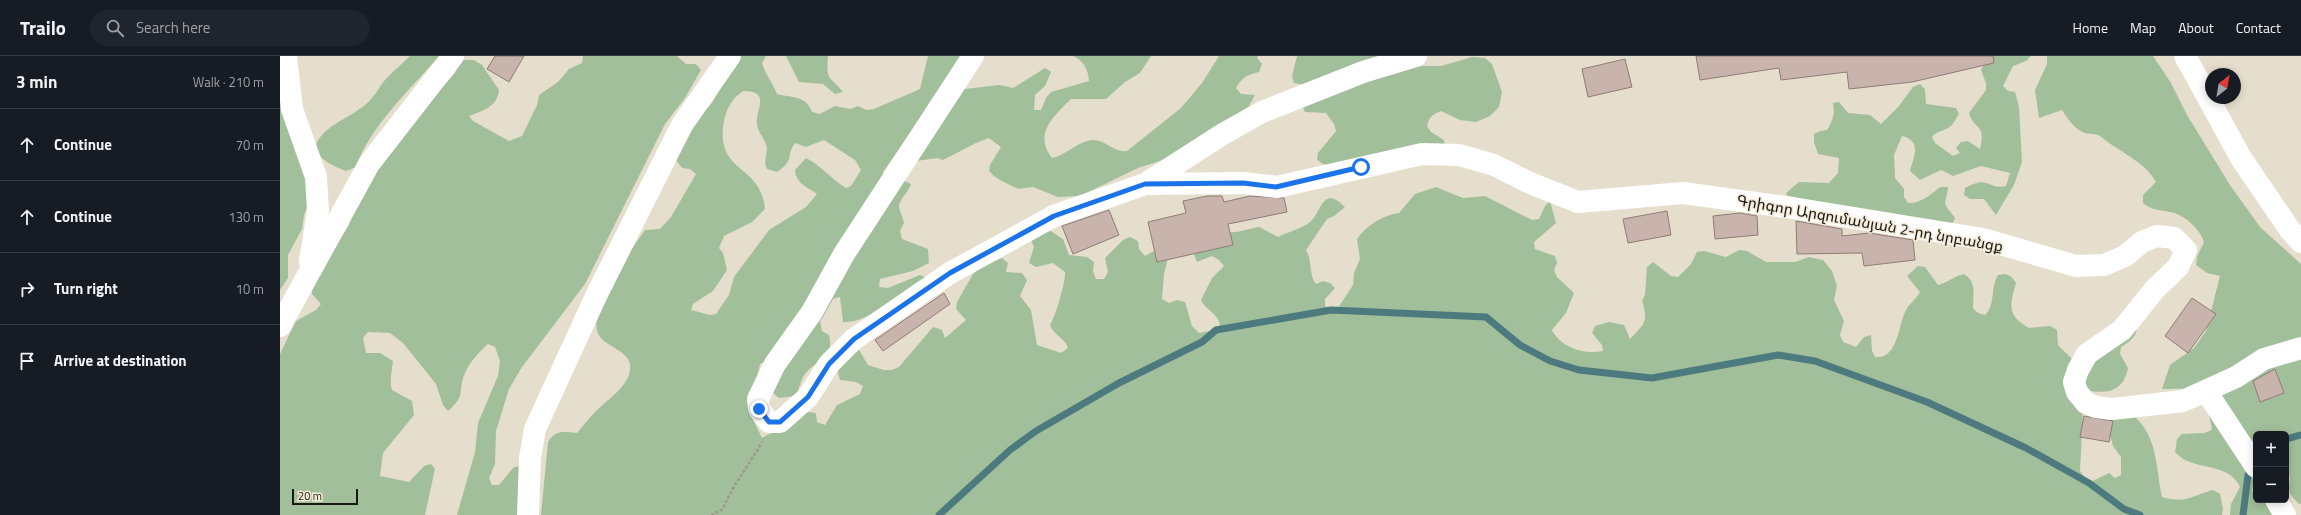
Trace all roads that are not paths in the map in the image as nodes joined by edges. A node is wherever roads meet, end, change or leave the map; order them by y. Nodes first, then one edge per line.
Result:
1 (286, 56) edge
2 (453, 56) edge
3 (730, 56) edge
4 (973, 56) edge
5 (1416, 56) edge
6 (2185, 56) edge
7 (1145, 184) junction
8 (2301, 242) edge
9 (308, 276) junction
10 (280, 326) edge
11 (2301, 348) edge
12 (2206, 391) junction
13 (2255, 467) edge
14 (2278, 503) edge
15 (528, 515) edge
16 (2285, 515) edge

1 - 9 street
2 - 9 street
3 - 15 street
4 - 7 street
5 - 7 street
6 - 8 street
7 - 12 street, Գրիգոր Արզումանյան 2-րդ նրբանցք
9 - 10 street
11 - 12 street, Գրիգոր Արզումանյան 2-րդ նրբանցք
12 - 13 street
14 - 16 street

